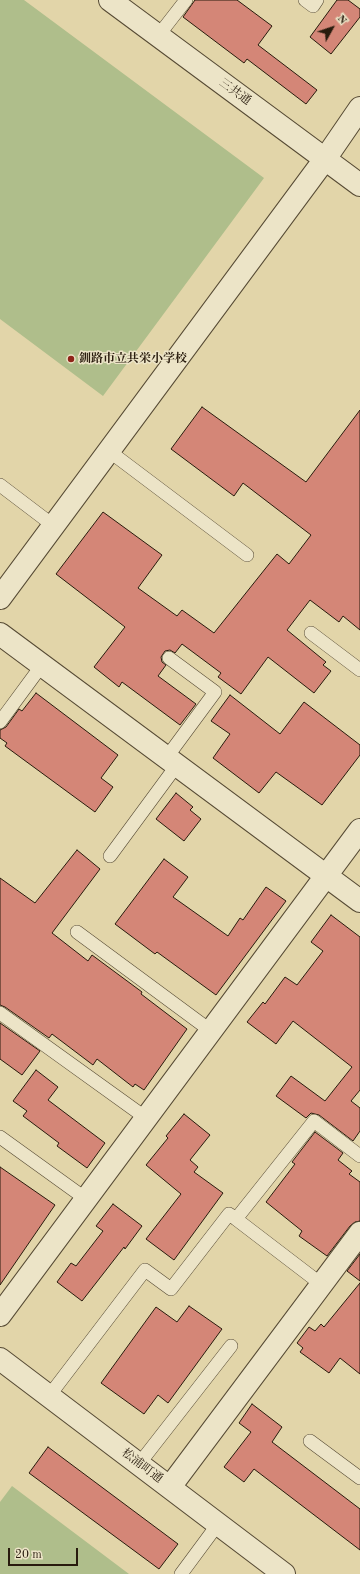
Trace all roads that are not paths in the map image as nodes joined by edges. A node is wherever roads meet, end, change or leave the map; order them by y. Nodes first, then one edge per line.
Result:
1 (110, 0) edge
2 (186, 0) edge
3 (305, 0) edge
4 (317, 0) edge
5 (158, 36) junction
6 (360, 108) edge
7 (325, 159) junction
8 (360, 185) edge
9 (109, 451) junction
10 (0, 485) edge
11 (54, 526) junction
12 (247, 555) dead end
13 (0, 598) edge
14 (311, 633) dead end
15 (0, 634) edge
16 (169, 658) dead end
17 (42, 665) junction
18 (360, 670) edge
19 (0, 722) edge
20 (172, 761) junction
21 (360, 830) edge
22 (110, 856) dead end
23 (326, 875) junction
24 (360, 901) edge
25 (77, 932) dead end
26 (0, 1013) edge
27 (211, 1031) junction
28 (146, 1118) junction
29 (0, 1137) edge
30 (360, 1156) edge
31 (86, 1199) junction
32 (236, 1219) junction
33 (360, 1233) edge
34 (321, 1284) junction
35 (0, 1315) edge
36 (230, 1346) dead end
37 (0, 1359) edge
38 (49, 1396) junction
39 (310, 1441) dead end
40 (139, 1464) junction
41 (360, 1478) edge
42 (170, 1487) junction
43 (218, 1524) junction
44 (181, 1574) edge
45 (284, 1574) edge

1 - 5 street, 三共通
2 - 5 lane
3 - 4 lane
5 - 7 street, 三共通
6 - 7 street
7 - 8 street, 三共通
7 - 9 street
9 - 11 street
9 - 12 lane
10 - 11 lane
11 - 13 street
14 - 18 lane
15 - 17 street
16 - 20 lane
17 - 19 lane
17 - 20 street
20 - 22 lane
20 - 23 street
21 - 23 street
23 - 24 street
23 - 27 street
25 - 27 lane
26 - 28 lane
27 - 28 street
28 - 31 street
29 - 31 lane
30 - 32 lane
31 - 35 street
32 - 34 lane
32 - 38 lane
33 - 34 street
34 - 42 street
36 - 40 lane
37 - 38 street, 松浦町通
38 - 40 street, 松浦町通
39 - 41 lane
40 - 42 street, 松浦町通
42 - 43 street, 松浦町通
43 - 44 lane
43 - 45 street, 松浦町通

